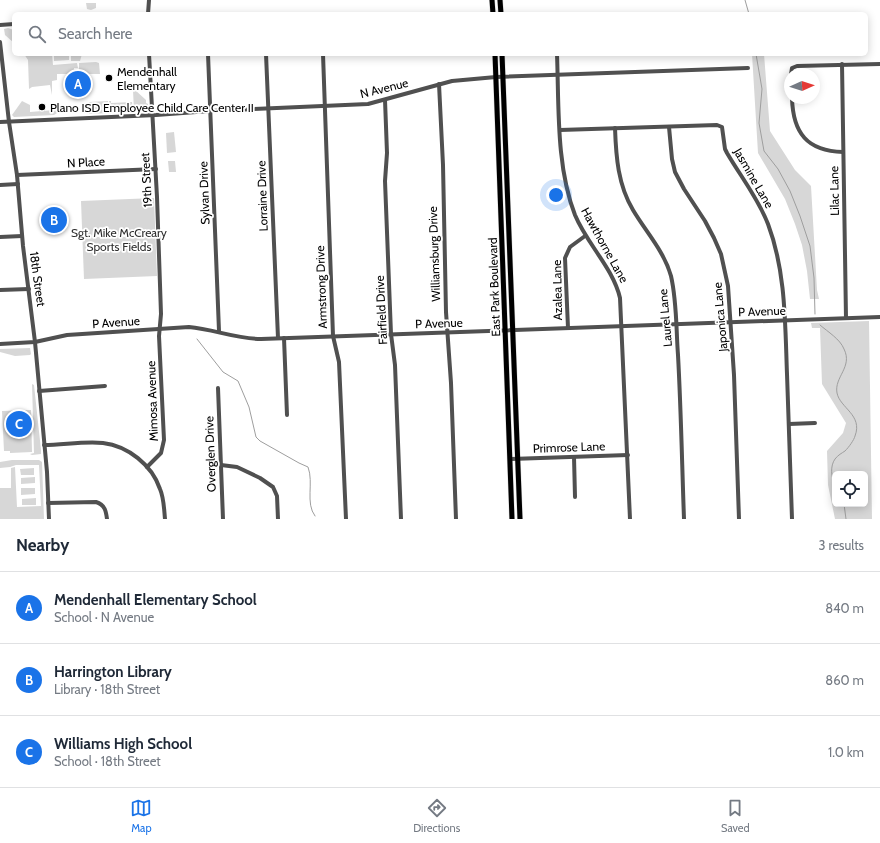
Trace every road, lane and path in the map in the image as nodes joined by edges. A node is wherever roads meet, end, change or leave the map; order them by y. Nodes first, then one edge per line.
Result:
1 (149, 0) edge
2 (492, 0) edge
3 (500, 0) edge
4 (148, 12) edge
5 (493, 12) edge
6 (501, 12) edge
7 (12, 24) edge
8 (0, 25) edge
9 (0, 42) edge
10 (150, 56) edge
11 (208, 56) edge
12 (266, 56) edge
13 (323, 56) edge
14 (495, 56) edge
15 (502, 56) edge
16 (557, 56) edge
17 (842, 64) junction
18 (880, 64) edge
19 (748, 68) dead end
20 (792, 68) edge
21 (2, 75) edge
22 (558, 75) junction
23 (496, 77) junction
24 (503, 77) junction
25 (439, 84) junction
26 (385, 100) junction
27 (792, 104) edge
28 (326, 107) junction
29 (269, 109) junction
30 (210, 111) junction
31 (153, 116) junction
32 (0, 122) edge
33 (9, 122) junction
34 (669, 127) junction
35 (615, 128) junction
36 (560, 130) junction
37 (843, 152) junction
38 (156, 168) junction
39 (17, 175) junction
40 (18, 184) junction
41 (0, 185) edge
42 (22, 236) junction
43 (585, 236) junction
44 (0, 237) edge
45 (29, 289) junction
46 (0, 290) edge
47 (880, 317) edge
48 (846, 318) junction
49 (785, 320) junction
50 (731, 322) junction
51 (676, 324) junction
52 (622, 326) junction
53 (568, 328) junction
54 (160, 329) junction
55 (219, 331) junction
56 (506, 331) junction
57 (512, 331) junction
58 (448, 333) junction
59 (391, 334) junction
60 (333, 336) junction
61 (278, 338) junction
62 (284, 338) junction
63 (35, 342) junction
64 (0, 344) edge
65 (105, 386) dead end
66 (218, 388) dead end
67 (39, 391) junction
68 (287, 415) dead end
69 (815, 423) dead end
70 (789, 424) junction
71 (44, 446) junction
72 (628, 455) junction
73 (574, 457) junction
74 (511, 459) junction
75 (517, 459) junction
76 (221, 465) junction
77 (147, 466) junction
78 (575, 497) dead end
79 (48, 503) junction
80 (49, 519) edge
81 (107, 519) edge
82 (165, 519) edge
83 (223, 519) edge
84 (278, 519) edge
85 (346, 519) edge
86 (401, 519) edge
87 (456, 519) edge
88 (512, 519) edge
89 (520, 519) edge
90 (630, 519) edge
91 (684, 519) edge
92 (739, 519) edge
93 (792, 519) edge

1 - 4 street
2 - 5 main road
3 - 6 main road
7 - 8 street
9 - 21 street, 18th Street
10 - 31 street, 19th Street
11 - 30 street, Sylvan Drive
12 - 29 street, Lorraine Drive
13 - 28 street, Armstrong Drive
14 - 23 main road, East Park Boulevard
15 - 24 main road, East Park Boulevard
16 - 22 street, Hawthorne Lane
17 - 18 street
17 - 20 street
17 - 37 street, Lilac Lane
19 - 22 street, N Avenue
21 - 33 street, 18th Street
22 - 24 street, N Avenue
22 - 36 street, Hawthorne Lane
23 - 24 street, N Avenue
23 - 25 street, N Avenue
23 - 56 main road, East Park Boulevard
24 - 57 main road, East Park Boulevard
25 - 26 street, N Avenue
25 - 58 street, Williamsburg Drive
26 - 28 street, N Avenue
26 - 59 street, Fairfield Drive
27 - 37 street
28 - 29 street, N Avenue
28 - 60 street, Armstrong Drive
29 - 30 street, N Avenue
29 - 61 street, Lorraine Drive
30 - 31 street, N Avenue
30 - 55 street, Sylvan Drive
31 - 33 street, N Avenue
31 - 38 street, 19th Street
32 - 33 street, N Avenue
33 - 39 street, 18th Street
34 - 35 street, Jasmine Lane
34 - 49 street, Jasmine Lane
34 - 50 street, Japonica Lane
35 - 36 street, Jasmine Lane
35 - 51 street, Laurel Lane
36 - 43 street, Hawthorne Lane
37 - 48 street, Lilac Lane
38 - 39 street, N Place
38 - 54 street, 19th Street
39 - 40 street, 18th Street
40 - 41 street
40 - 42 street, 18th Street
42 - 44 street
42 - 45 street, 18th Street
43 - 52 street, Hawthorne Lane
43 - 53 street, Azalea Lane
45 - 46 street
45 - 63 street, 18th Street
47 - 48 street, P Avenue
48 - 49 street, P Avenue
49 - 50 street, P Avenue
49 - 70 street, Jasmine Lane
50 - 51 street, P Avenue
50 - 92 street, Japonica Lane
51 - 52 street, P Avenue
51 - 91 street, Laurel Lane
52 - 53 street, P Avenue
52 - 72 street, Hawthorne Lane
53 - 57 street, P Avenue
54 - 55 street, P Avenue
54 - 63 street, P Avenue
54 - 77 street, Mimosa Avenue
55 - 61 street, P Avenue
56 - 57 street, P Avenue
56 - 58 street, P Avenue
56 - 74 main road, East Park Boulevard
57 - 75 main road, East Park Boulevard
58 - 59 street, P Avenue
58 - 87 street, Williamsburg Drive
59 - 60 street, P Avenue
59 - 86 street, Fairfield Drive
60 - 62 street, P Avenue
60 - 85 street, Armstrong Drive
61 - 62 street, P Avenue
62 - 68 street
63 - 64 street, P Avenue
63 - 67 street, 18th Street
65 - 67 street
66 - 76 street, Overglen Drive
67 - 71 street, 18th Street
69 - 70 street
70 - 93 street, Jasmine Lane
71 - 77 street
71 - 79 street, 18th Street
72 - 73 street, Primrose Lane
72 - 90 street, Hawthorne Lane
73 - 75 street, Primrose Lane
73 - 78 street
74 - 75 street, Primrose Lane
74 - 88 main road, East Park Boulevard
75 - 89 main road, East Park Boulevard
76 - 83 street, Overglen Drive
76 - 84 street
77 - 82 street
79 - 80 street, 18th Street
79 - 81 street

